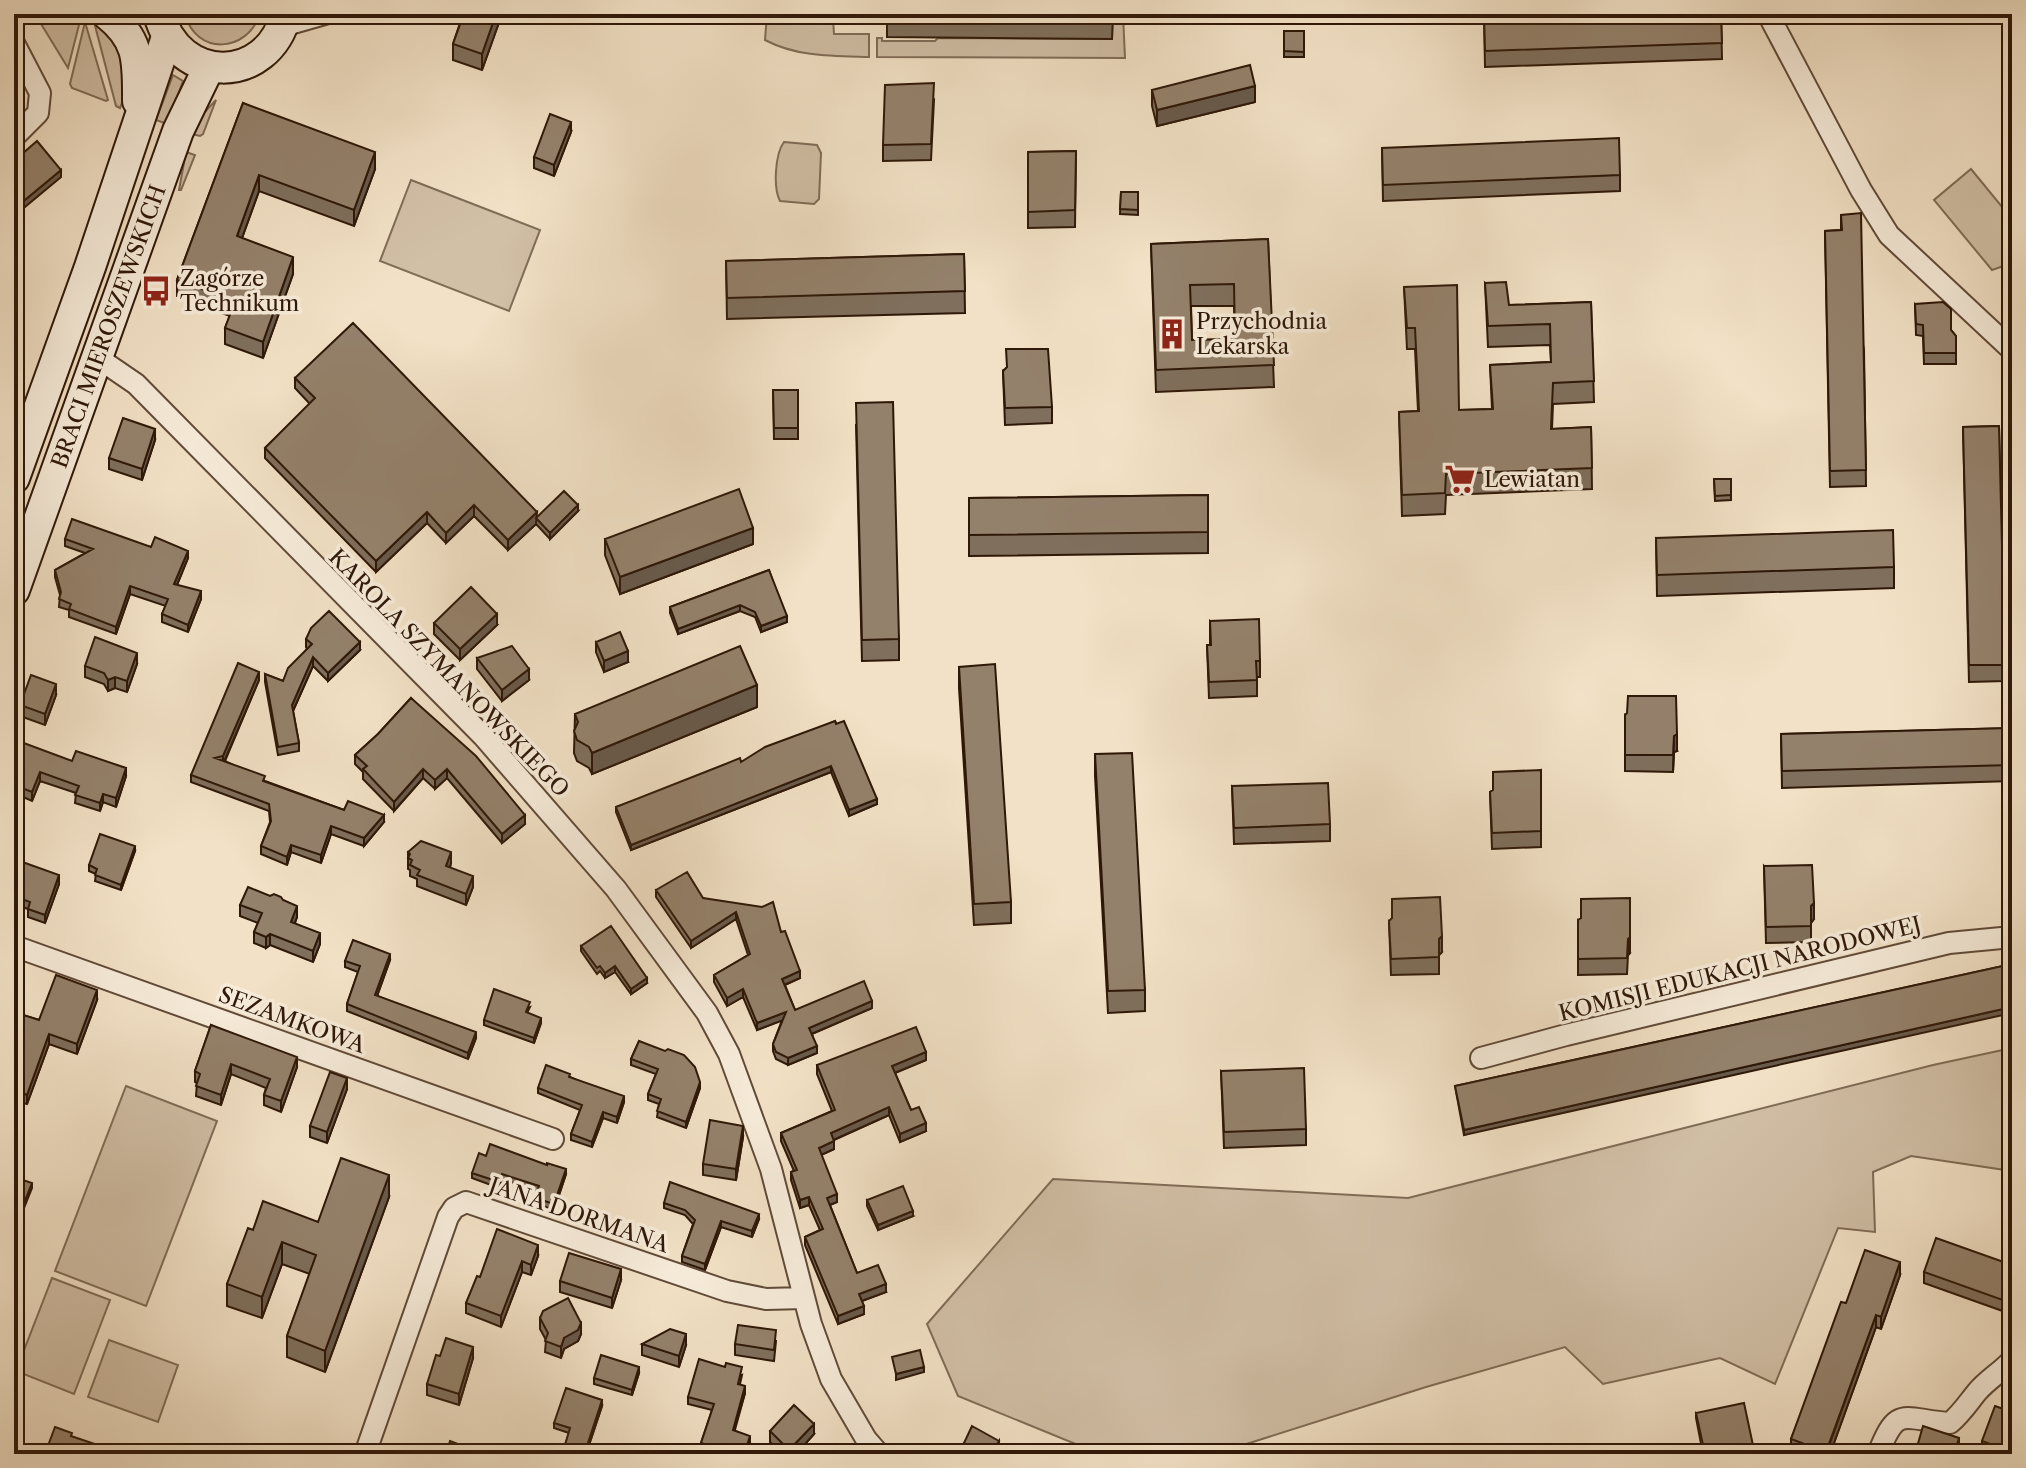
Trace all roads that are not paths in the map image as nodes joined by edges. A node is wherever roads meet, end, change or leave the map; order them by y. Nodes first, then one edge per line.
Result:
1 (107, 14) edge
2 (325, 14) edge
3 (1768, 14) edge
4 (159, 20) edge
5 (284, 20) edge
6 (14, 43) edge
7 (209, 67) junction
8 (138, 124) junction
9 (14, 137) edge
10 (90, 267) junction
11 (2012, 350) edge
12 (98, 358) junction
13 (33, 421) junction
14 (14, 478) edge
15 (14, 590) edge
16 (2012, 937) edge
17 (14, 946) edge
18 (1481, 1058) dead end
19 (553, 1139) dead end
20 (804, 1298) junction
21 (2012, 1360) edge
22 (365, 1454) edge
23 (879, 1454) edge
24 (1878, 1454) edge

1 - 8 main road
2 - 5 street
3 - 11 street
4 - 7 main road
4 - 8 main road, BRACI MIEROSZEWSKICH
5 - 7 main road
6 - 9 street
7 - 12 main road, BRACI MIEROSZEWSKICH
8 - 10 main road, BRACI MIEROSZEWSKICH
10 - 12 main road
10 - 13 main road, BRACI MIEROSZEWSKICH
12 - 13 main road
12 - 15 main road, BRACI MIEROSZEWSKICH
12 - 20 street, KAROLA SZYMANOWSKIEGO
13 - 14 main road, BRACI MIEROSZEWSKICH
16 - 18 street, KOMISJI EDUKACJI NARODOWEJ
17 - 19 street, SEZAMKOWA
20 - 22 street, JANA DORMANA
20 - 23 street, KAROLA SZYMANOWSKIEGO
21 - 24 street

